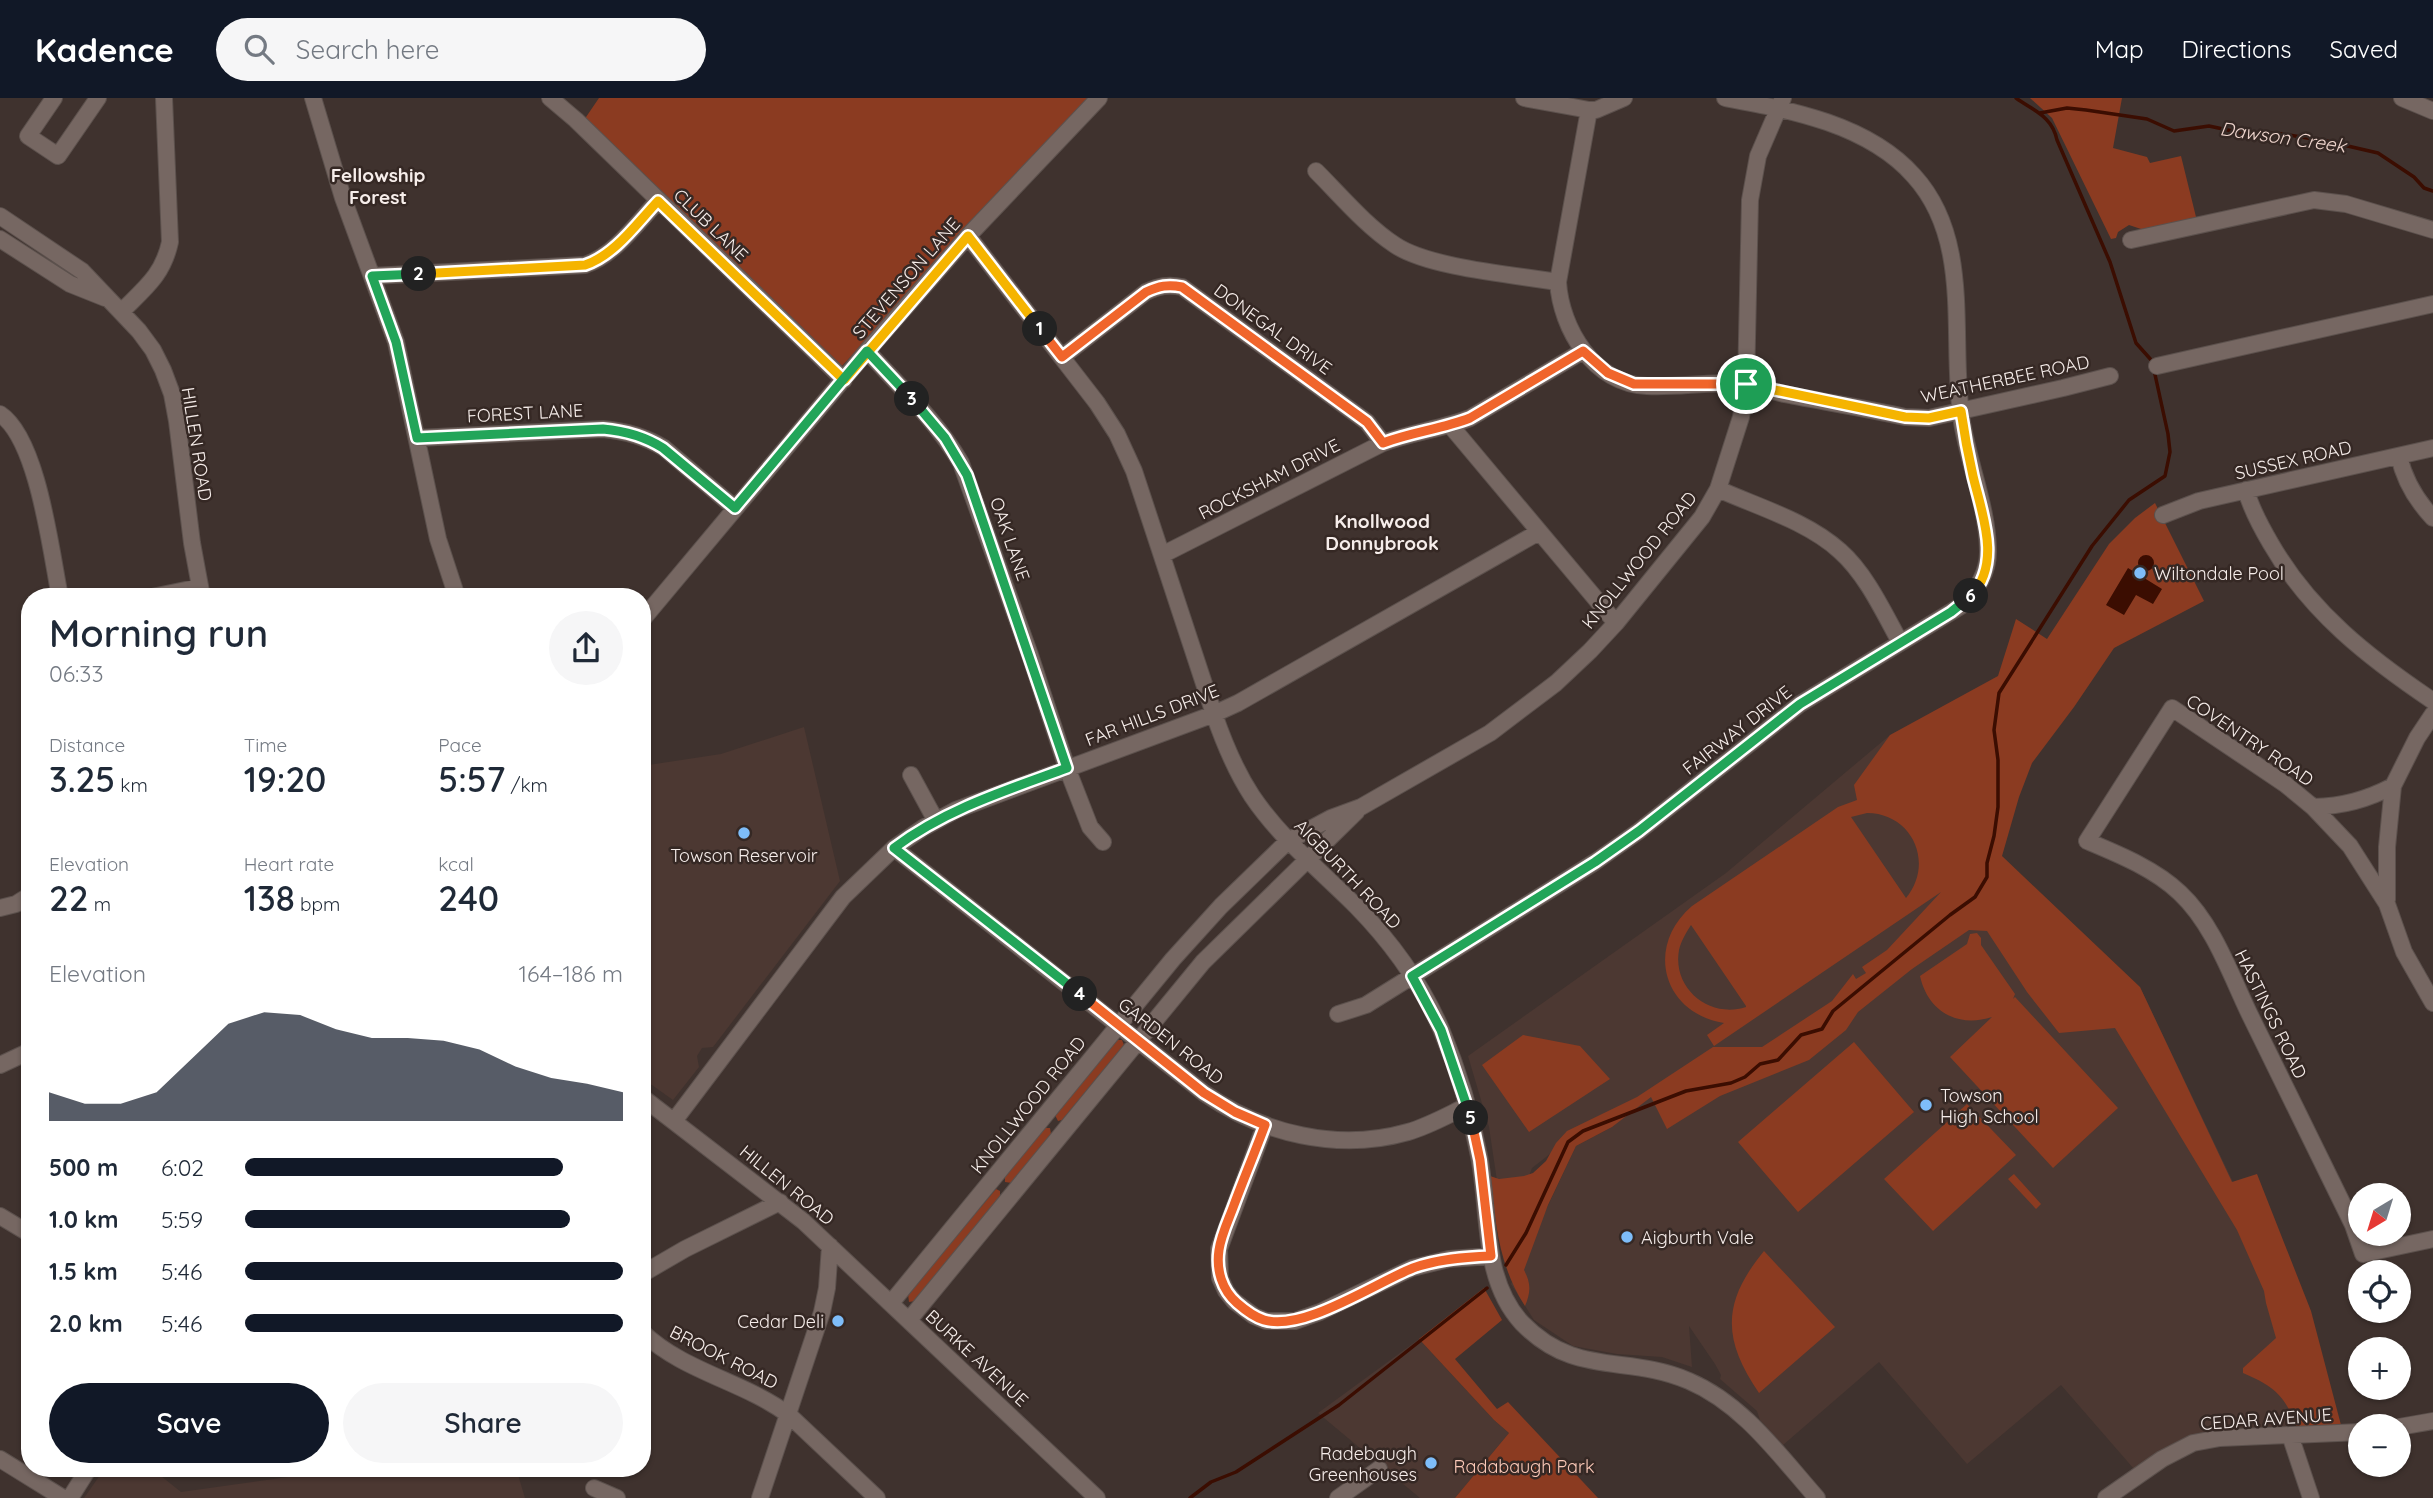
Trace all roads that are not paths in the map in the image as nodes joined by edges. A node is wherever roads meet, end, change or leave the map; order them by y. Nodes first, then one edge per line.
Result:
1 (54, 98) edge
2 (98, 98) edge
3 (164, 98) edge
4 (313, 98) edge
5 (550, 98) edge
6 (1099, 98) edge
7 (1524, 98) edge
8 (1624, 98) edge
9 (1726, 98) edge
10 (2402, 98) edge
11 (1781, 103) edge
12 (1590, 110) junction
13 (2433, 111) edge
14 (1316, 171) dead end
15 (658, 201) junction
16 (0, 216) edge
17 (2433, 230) edge
18 (968, 236) junction
19 (0, 239) edge
20 (2131, 240) dead end
21 (372, 276) junction
22 (1558, 282) junction
23 (107, 299) junction
24 (2433, 304) edge
25 (121, 312) junction
26 (867, 351) junction
27 (1583, 351) junction
28 (1062, 357) junction
29 (2157, 366) dead end
30 (2110, 376) dead end
31 (844, 380) junction
32 (1746, 384) junction
33 (1961, 411) junction
34 (0, 414) edge
35 (1450, 425) junction
36 (417, 438) junction
37 (1383, 443) junction
38 (2433, 448) edge
39 (2399, 456) junction
40 (1718, 489) junction
41 (2246, 490) junction
42 (735, 508) junction
43 (2163, 514) dead end
44 (2433, 518) edge
45 (1539, 532) junction
46 (1162, 555) junction
47 (58, 588) edge
48 (200, 588) edge
49 (454, 588) edge
50 (651, 609) edge
51 (1616, 623) junction
52 (1900, 642) junction
53 (2433, 701) edge
54 (1214, 714) junction
55 (2433, 714) edge
56 (1067, 768) junction
57 (911, 775) dead end
58 (2393, 786) junction
59 (1361, 807) junction
60 (2313, 807) junction
61 (936, 821) junction
62 (1288, 841) junction
63 (2087, 841) joint
64 (1103, 842) dead end
65 (894, 848) junction
66 (1306, 859) junction
67 (21, 901) edge
68 (2388, 904) junction
69 (0, 908) edge
70 (1412, 976) junction
71 (2433, 1003) edge
72 (1338, 1014) dead end
73 (1118, 1024) junction
74 (1138, 1040) junction
75 (21, 1055) edge
76 (0, 1065) edge
77 (651, 1104) edge
78 (1468, 1106) junction
79 (674, 1121) junction
80 (1265, 1125) junction
81 (780, 1202) junction
82 (0, 1216) edge
83 (21, 1229) edge
84 (2433, 1239) edge
85 (830, 1246) junction
86 (1491, 1256) junction
87 (651, 1269) edge
88 (891, 1303) junction
89 (909, 1320) junction
90 (651, 1339) edge
91 (789, 1415) junction
92 (2433, 1421) edge
93 (2411, 1425) edge
94 (2348, 1433) edge
95 (2290, 1435) junction
96 (0, 1459) edge
97 (1379, 1469) dead end
98 (21, 1472) edge
99 (29, 1477) edge
100 (83, 1477) edge
101 (594, 1488) dead end
102 (63, 1498) edge
103 (70, 1498) edge
104 (617, 1498) edge
105 (760, 1498) edge
106 (877, 1498) edge
107 (1097, 1498) edge
108 (1338, 1498) edge
109 (1817, 1498) edge
110 (2106, 1498) edge
111 (2311, 1498) edge

1 - 2 street
3 - 25 street
4 - 21 street
5 - 15 street, CLUB LANE
6 - 18 street, STEVENSON LANE
7 - 12 street
8 - 12 street
9 - 11 street, FAIRWAY DRIVE
10 - 13 street
11 - 32 street, KNOLLWOOD ROAD
11 - 33 street, FAIRWAY DRIVE
12 - 22 street, WEATHERBEE ROAD
14 - 22 street
15 - 21 street
15 - 31 street, CLUB LANE
16 - 23 street
17 - 20 street
18 - 26 street, STEVENSON LANE
18 - 28 street, AIGBURTH ROAD
19 - 23 street
21 - 36 street
22 - 27 street, WEATHERBEE ROAD
23 - 25 street, HILLEN ROAD
24 - 29 street
25 - 48 street, HILLEN ROAD
26 - 31 street, STEVENSON LANE
26 - 56 street, OAK LANE
27 - 32 street, WEATHERBEE ROAD
27 - 35 street, ROCKSHAM DRIVE
28 - 37 street, DONEGAL DRIVE
28 - 46 street, AIGBURTH ROAD
30 - 33 street, WEATHERBEE ROAD
31 - 42 street, STEVENSON LANE
32 - 33 street, WEATHERBEE ROAD
32 - 40 street, KNOLLWOOD ROAD
33 - 52 street, FAIRWAY DRIVE
34 - 47 street
35 - 37 street, ROCKSHAM DRIVE
35 - 45 street
36 - 42 street, FOREST LANE
36 - 49 street
37 - 46 street, ROCKSHAM DRIVE
38 - 39 street, SUSSEX ROAD
39 - 41 street, SUSSEX ROAD
39 - 44 street
40 - 51 street, KNOLLWOOD ROAD
40 - 52 street
41 - 43 street, SUSSEX ROAD
41 - 53 street
42 - 50 street, STEVENSON LANE
45 - 51 street
45 - 54 street, FAR HILLS DRIVE
46 - 54 street, AIGBURTH ROAD
51 - 59 street, KNOLLWOOD ROAD
52 - 70 street, FAIRWAY DRIVE
54 - 56 street, FAR HILLS DRIVE
54 - 62 street, AIGBURTH ROAD
55 - 58 street
56 - 61 street, FAR HILLS DRIVE
56 - 64 street, OAK LANE
57 - 61 street
58 - 60 street
58 - 68 street
59 - 62 street, KNOLLWOOD ROAD
59 - 66 street, KNOLLWOOD ROAD
60 - 63 street, COVENTRY ROAD
60 - 68 street, COVENTRY ROAD
61 - 65 street, FAR HILLS DRIVE
62 - 66 street, AIGBURTH ROAD
62 - 73 street, KNOLLWOOD ROAD
63 - 84 street, HASTINGS ROAD
65 - 73 street, GARDEN ROAD
65 - 79 street, FAR HILLS DRIVE
66 - 70 street, AIGBURTH ROAD
66 - 74 street, KNOLLWOOD ROAD
67 - 69 street
68 - 71 street, COVENTRY ROAD
70 - 72 street, FAIRWAY DRIVE
70 - 78 street, AIGBURTH ROAD
73 - 74 street, GARDEN ROAD
73 - 88 street, KNOLLWOOD ROAD
74 - 80 street, GARDEN ROAD
74 - 89 street, KNOLLWOOD ROAD
75 - 76 street
77 - 79 street, HILLEN ROAD
78 - 80 street, GARDEN ROAD
78 - 86 street, AIGBURTH ROAD
79 - 81 street, HILLEN ROAD
80 - 86 street
81 - 85 street, HILLEN ROAD
81 - 87 street
82 - 83 street
85 - 88 street, BURKE AVENUE
85 - 91 street, HILLEN ROAD
86 - 109 street, AIGBURTH ROAD
88 - 89 street, BURKE AVENUE
89 - 107 street, BURKE AVENUE
90 - 91 street, BROOK ROAD
91 - 105 street, HILLEN ROAD
91 - 106 street, BROOK ROAD
92 - 93 street
94 - 95 street, CEDAR AVENUE
95 - 110 street, CEDAR AVENUE
95 - 111 street
96 - 98 street
97 - 108 street
99 - 102 street
100 - 103 street
101 - 104 street

